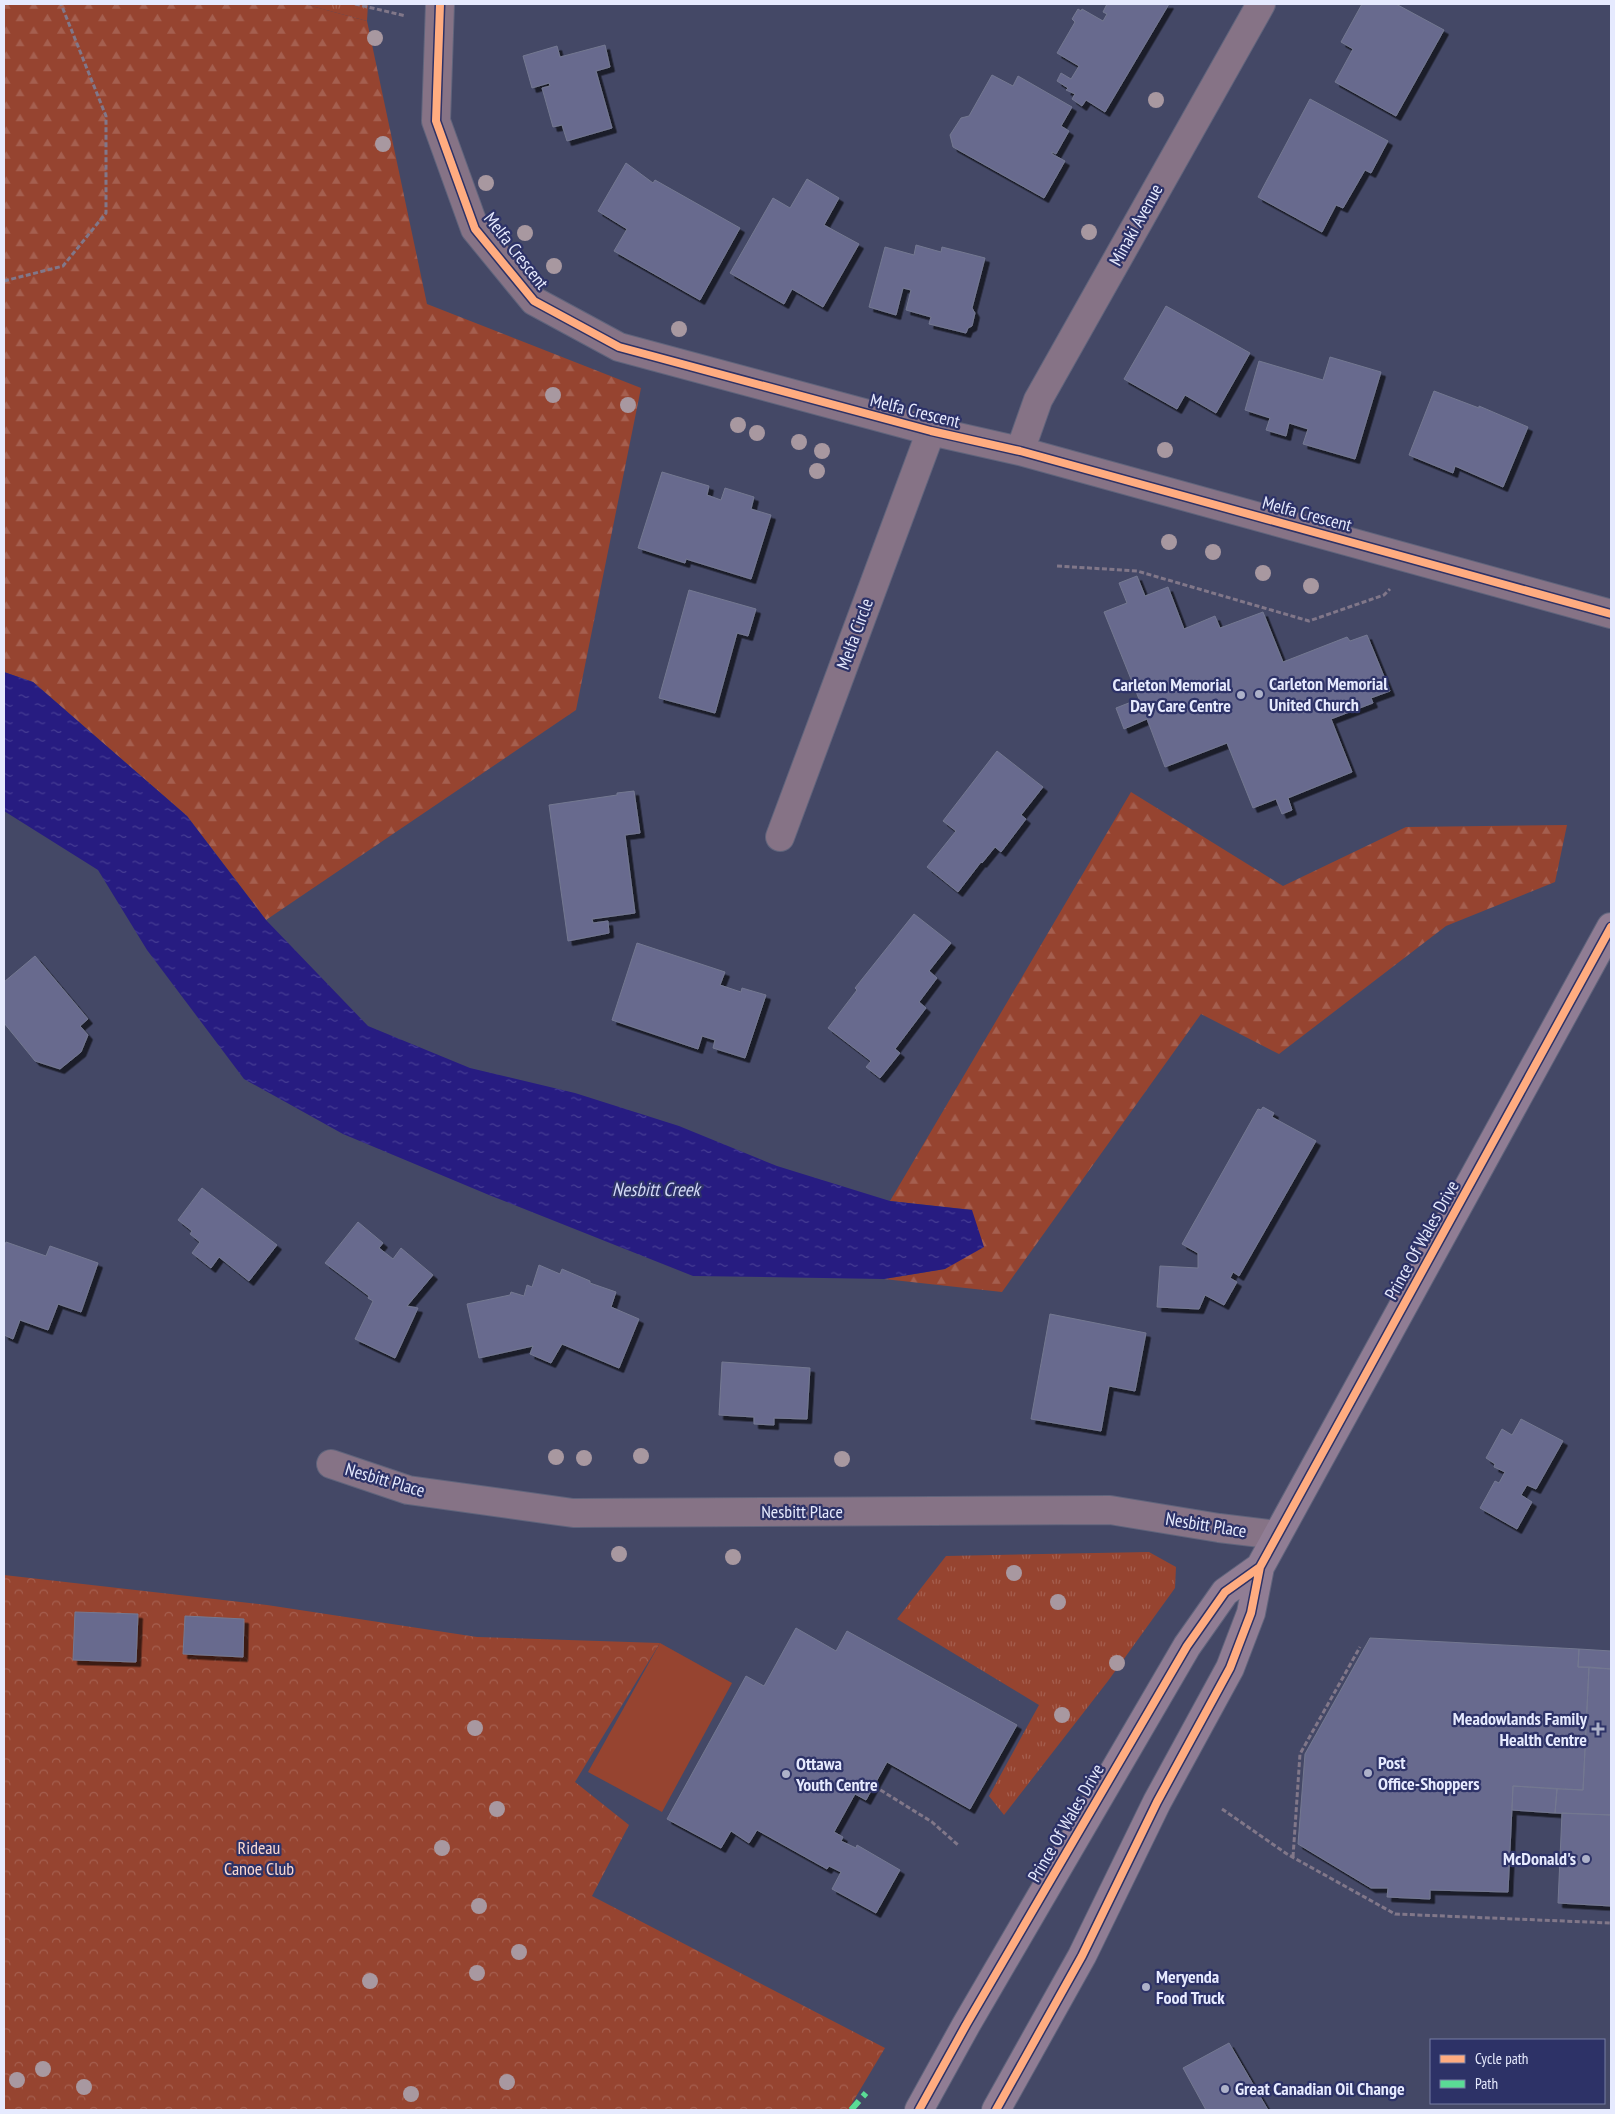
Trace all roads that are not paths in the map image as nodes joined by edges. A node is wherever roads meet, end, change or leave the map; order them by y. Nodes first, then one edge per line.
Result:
1 (1261, 4) edge
2 (439, 14) edge
3 (931, 431) junction
4 (1020, 451) junction
5 (1611, 614) edge
6 (780, 837) dead end
7 (1611, 927) edge
8 (331, 1464) dead end
9 (1277, 1535) junction
10 (1260, 1567) junction
11 (919, 2110) edge
12 (996, 2110) edge

1 - 4 street, Minaki Avenue
2 - 3 street, Melfa Crescent
3 - 4 street, Melfa Crescent
3 - 6 street, Melfa Circle
4 - 5 street, Melfa Crescent
7 - 9 main road, Prince Of Wales Drive
8 - 9 street, Nesbitt Place
9 - 10 main road, Prince Of Wales Drive
10 - 11 main road, Prince Of Wales Drive
10 - 12 main road, Prince Of Wales Drive

